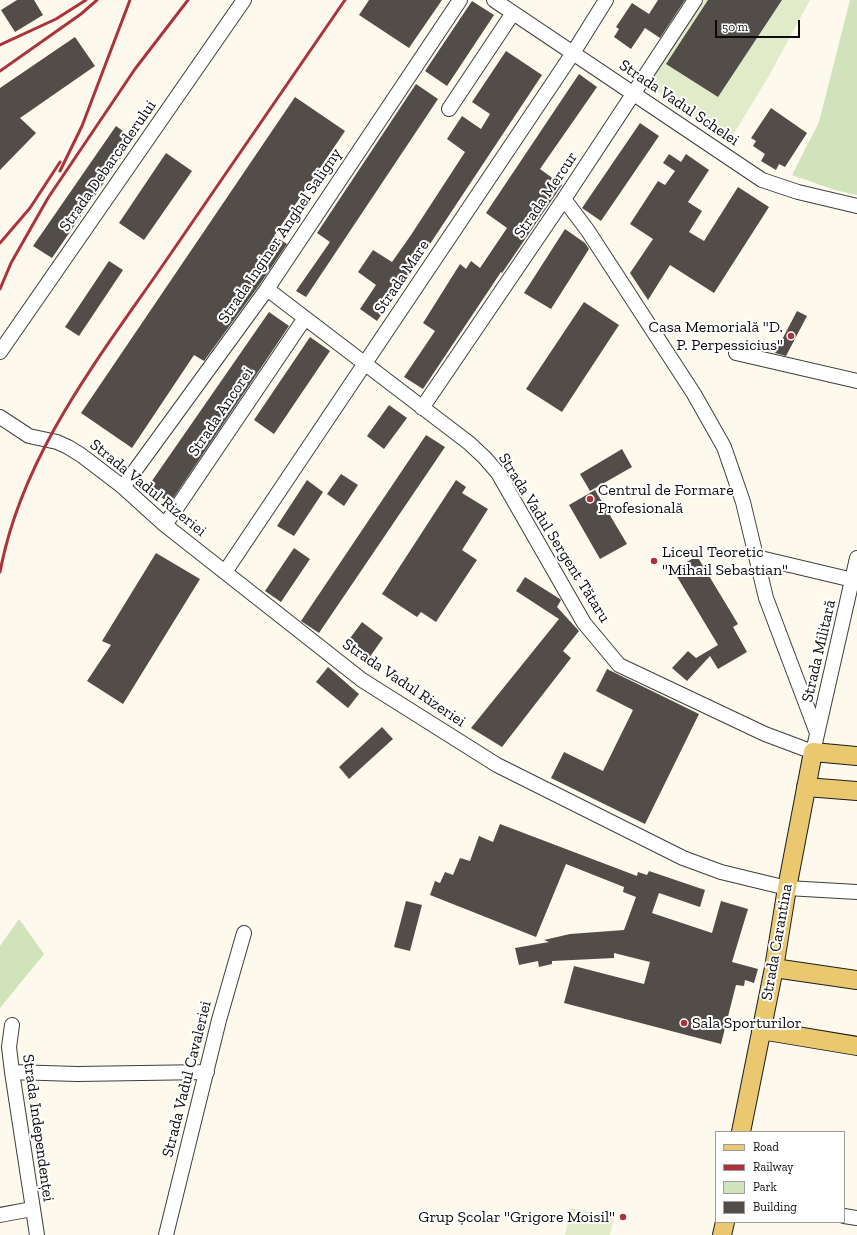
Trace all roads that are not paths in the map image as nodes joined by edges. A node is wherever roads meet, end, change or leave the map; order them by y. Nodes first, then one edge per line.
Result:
1 (244, 0) edge
2 (460, 0) edge
3 (494, 0) edge
4 (606, 0) edge
5 (695, 0) edge
6 (514, 13) junction
7 (573, 53) junction
8 (634, 93) junction
9 (449, 109) dead end
10 (564, 200) junction
11 (857, 206) edge
12 (267, 289) junction
13 (305, 318) junction
14 (0, 352) edge
15 (736, 353) dead end
16 (364, 364) junction
17 (857, 381) edge
18 (422, 408) junction
19 (0, 417) edge
20 (123, 487) junction
21 (165, 525) junction
22 (756, 557) junction
23 (857, 558) edge
24 (225, 572) junction
25 (855, 581) edge
26 (817, 733) junction
27 (813, 752) junction
28 (857, 756) edge
29 (806, 787) junction
30 (857, 791) edge
31 (787, 888) junction
32 (857, 892) edge
33 (244, 933) dead end
34 (774, 968) junction
35 (857, 980) edge
36 (12, 1025) dead end
37 (761, 1030) junction
38 (857, 1046) edge
39 (12, 1072) junction
40 (207, 1072) junction
41 (741, 1131) edge
42 (32, 1209) junction
43 (0, 1215) edge
44 (845, 1216) edge
45 (857, 1218) edge
46 (725, 1223) edge
47 (37, 1235) edge
48 (166, 1235) edge
49 (722, 1235) edge

1 - 14 street, Strada Debarcaderului
2 - 12 street, Strada Inginer Anghel Saligny
3 - 6 street, Strada Vadul Schelei
4 - 7 street, Strada Mare
5 - 8 street, Strada Mercur
6 - 7 street, Strada Vadul Schelei
6 - 9 street
7 - 8 street, Strada Vadul Schelei
7 - 16 street, Strada Mare
8 - 10 street, Strada Mercur
8 - 11 street, Strada Vadul Schelei
10 - 18 street, Strada Mercur
10 - 22 street
12 - 13 street, Strada Vadul Sergent Tătaru
12 - 20 street, Strada Inginer Anghel Saligny
13 - 16 street, Strada Vadul Sergent Tătaru
13 - 21 street, Strada Ancorei
15 - 17 street
16 - 18 street, Strada Vadul Sergent Tătaru
16 - 24 street, Strada Mare
18 - 27 street, Strada Vadul Sergent Tătaru
19 - 20 street, Strada Vadul Rizeriei
20 - 21 street, Strada Vadul Rizeriei
21 - 24 street, Strada Vadul Rizeriei
22 - 25 street
22 - 26 street
23 - 25 street, Strada Militară
24 - 31 street, Strada Vadul Rizeriei
25 - 26 street, Strada Militară
26 - 27 street, Strada Militară
27 - 28 main road
27 - 29 main road, Strada Carantina
29 - 30 main road
29 - 31 main road, Strada Carantina
31 - 32 street, Strada Vadul Rizeriei
31 - 34 main road, Strada Carantina
33 - 40 street, Strada Vadul Cavaleriei
34 - 35 main road
34 - 37 main road, Strada Carantina
36 - 39 street, Strada Independenței
37 - 38 main road
37 - 41 main road, Strada Carantina
39 - 40 street
39 - 42 street, Strada Independenței
40 - 48 street, Strada Vadul Cavaleriei
42 - 43 street
42 - 47 street, Strada Independenței
44 - 45 street
46 - 49 main road

